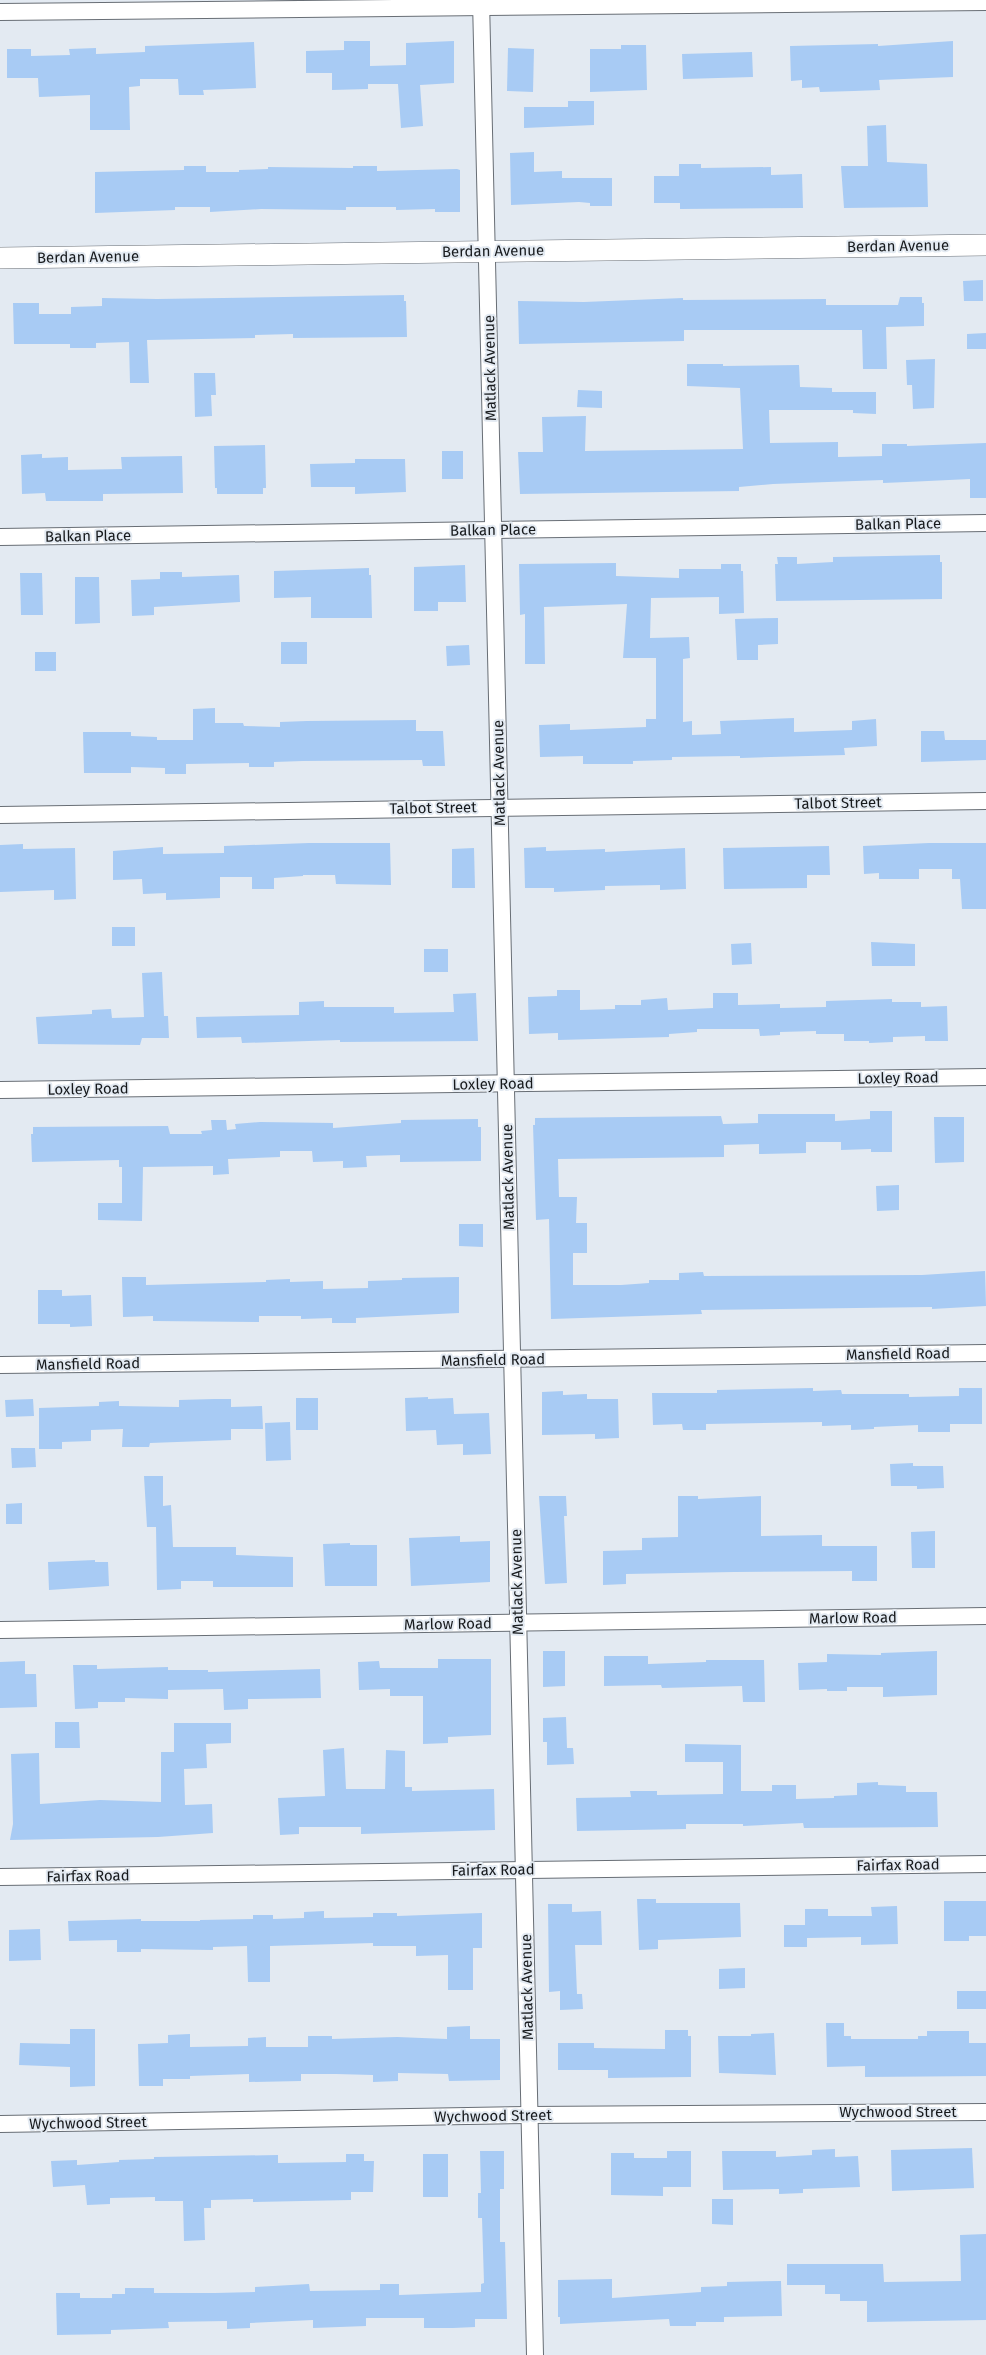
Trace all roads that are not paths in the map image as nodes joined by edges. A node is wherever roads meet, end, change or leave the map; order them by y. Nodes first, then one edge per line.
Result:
1 (986, 2) edge
2 (481, 4) edge
3 (0, 12) edge
4 (986, 245) edge
5 (487, 251) junction
6 (0, 258) edge
7 (986, 523) edge
8 (493, 530) junction
9 (0, 537) edge
10 (986, 801) edge
11 (499, 808) junction
12 (0, 814) edge
13 (986, 1077) edge
14 (506, 1084) junction
15 (0, 1090) edge
16 (986, 1353) edge
17 (512, 1360) junction
18 (0, 1365) edge
19 (986, 1616) edge
20 (518, 1623) junction
21 (0, 1630) edge
22 (986, 1864) edge
23 (524, 1870) junction
24 (0, 1877) edge
25 (986, 2112) edge
26 (530, 2115) junction
27 (0, 2124) edge
28 (535, 2355) edge

1 - 2 street
2 - 3 street
2 - 5 street, Matlack Avenue
4 - 5 street, Berdan Avenue
5 - 6 street, Berdan Avenue
5 - 8 street, Matlack Avenue
7 - 8 street, Balkan Place
8 - 9 street, Balkan Place
8 - 11 street, Matlack Avenue
10 - 11 street, Talbot Street
11 - 12 street, Talbot Street
11 - 14 street, Matlack Avenue
13 - 14 street, Loxley Road
14 - 15 street, Loxley Road
14 - 17 street, Matlack Avenue
16 - 17 street, Mansfield Road
17 - 18 street, Mansfield Road
17 - 20 street, Matlack Avenue
19 - 20 street, Marlow Road
20 - 21 street, Marlow Road
20 - 23 street, Matlack Avenue
22 - 23 street, Fairfax Road
23 - 24 street, Fairfax Road
23 - 26 street, Matlack Avenue
25 - 26 street, Wychwood Street
26 - 27 street, Wychwood Street
26 - 28 street, Matlack Avenue

